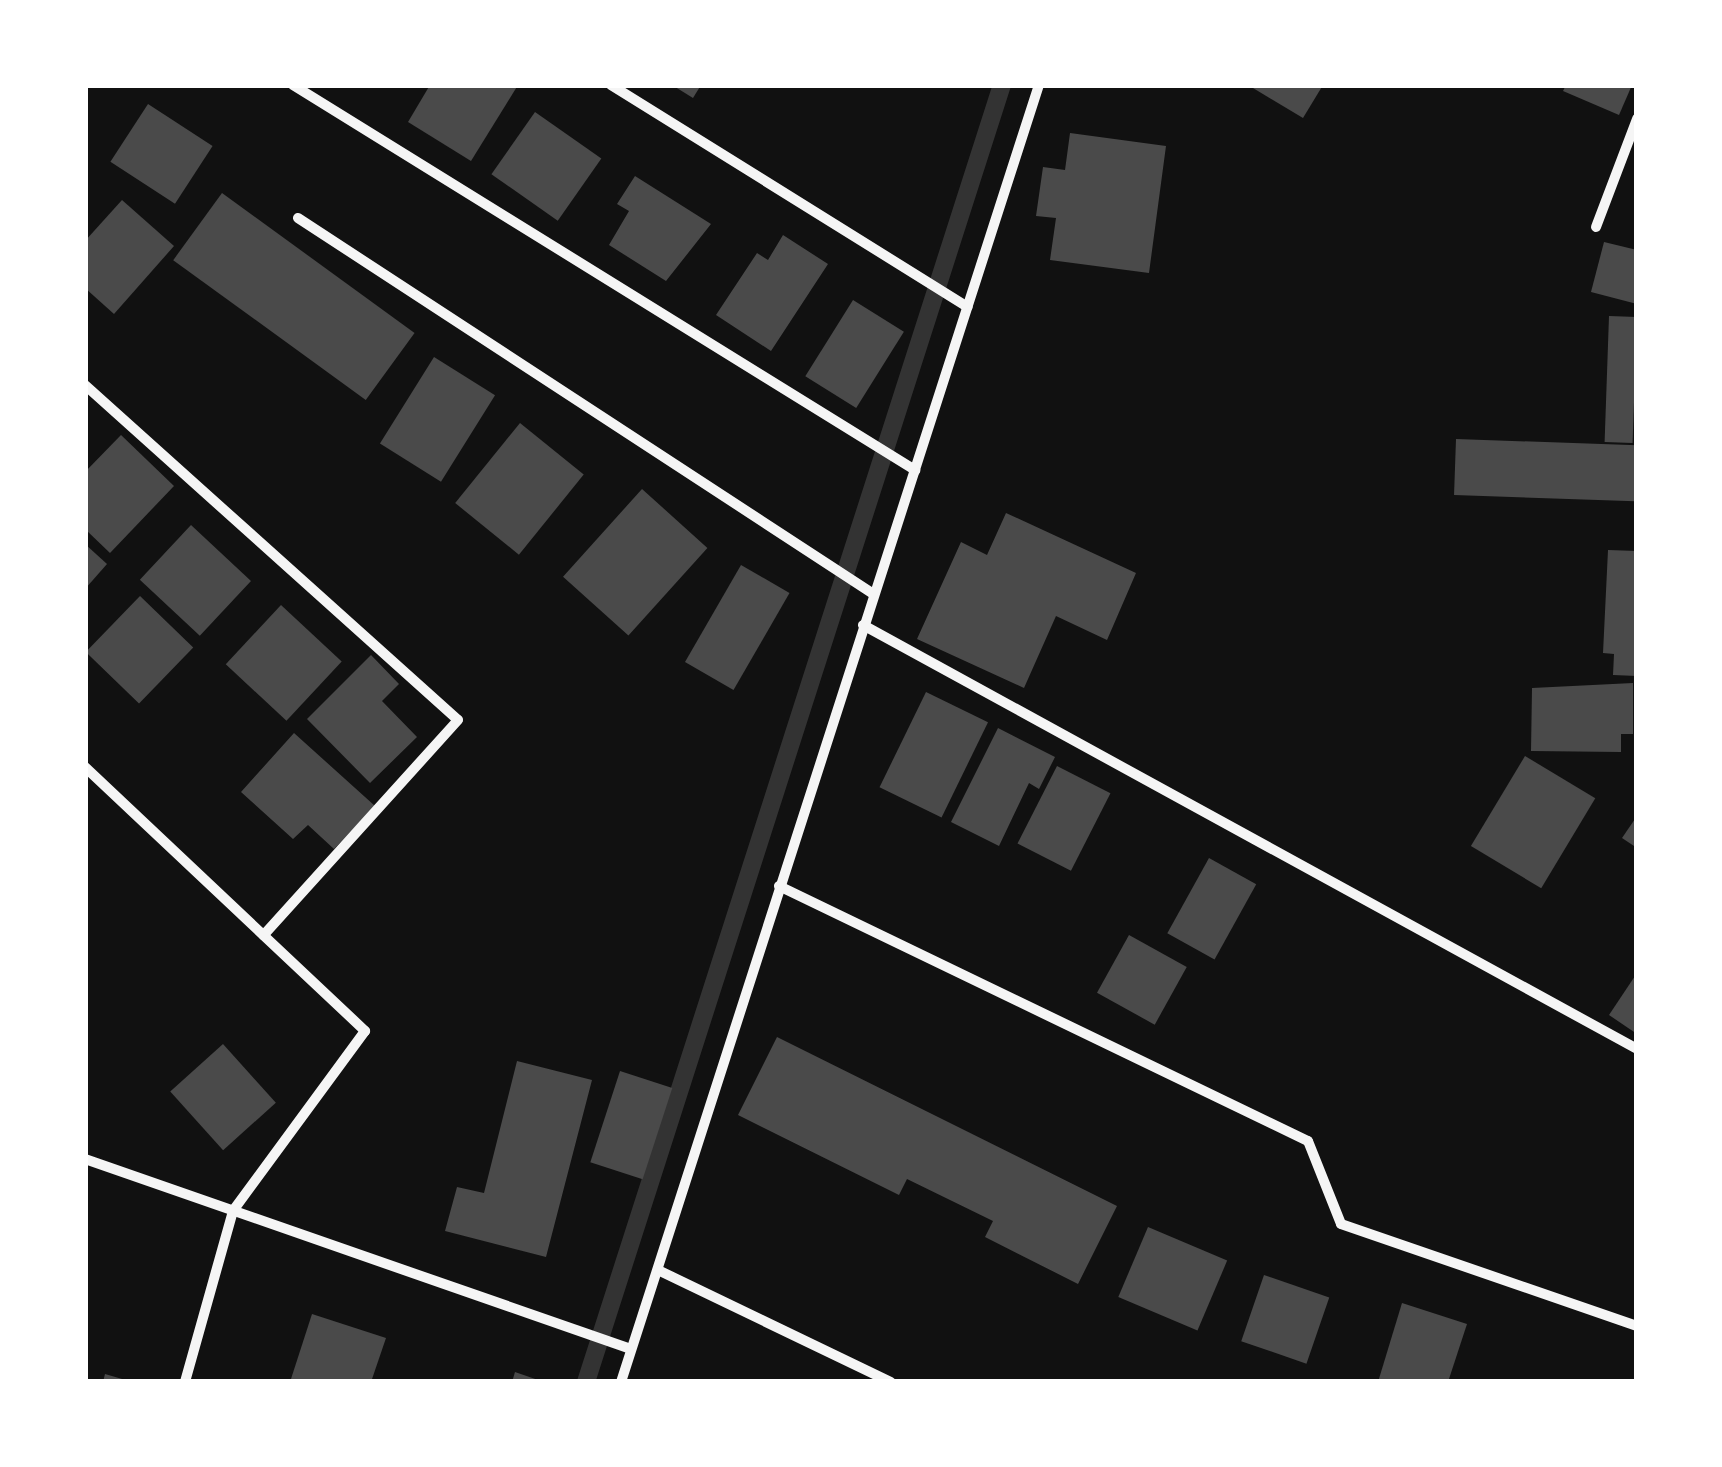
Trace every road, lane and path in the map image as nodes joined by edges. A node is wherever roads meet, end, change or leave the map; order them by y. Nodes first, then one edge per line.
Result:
1 (293, 85) edge
2 (611, 85) edge
3 (1039, 85) edge
4 (1637, 120) edge
5 (298, 218) dead end
6 (1596, 226) dead end
7 (968, 307) junction
8 (85, 385) edge
9 (915, 470) junction
10 (872, 593) junction
11 (862, 624) junction
12 (85, 767) edge
13 (779, 886) junction
14 (264, 935) junction
15 (1637, 1050) edge
16 (85, 1159) edge
17 (233, 1212) junction
18 (660, 1271) junction
19 (1637, 1326) edge
20 (631, 1349) junction
21 (185, 1382) edge
22 (621, 1382) edge
23 (892, 1382) edge

1 - 9 street
2 - 7 street
3 - 7 street
4 - 6 street
5 - 10 street
7 - 9 street
8 - 14 street
9 - 10 street
10 - 11 street
11 - 13 street
11 - 15 street
12 - 14 street
13 - 18 street
13 - 19 street
14 - 17 street
16 - 17 street
17 - 20 street
17 - 21 street
18 - 20 street
18 - 23 street
20 - 22 street

